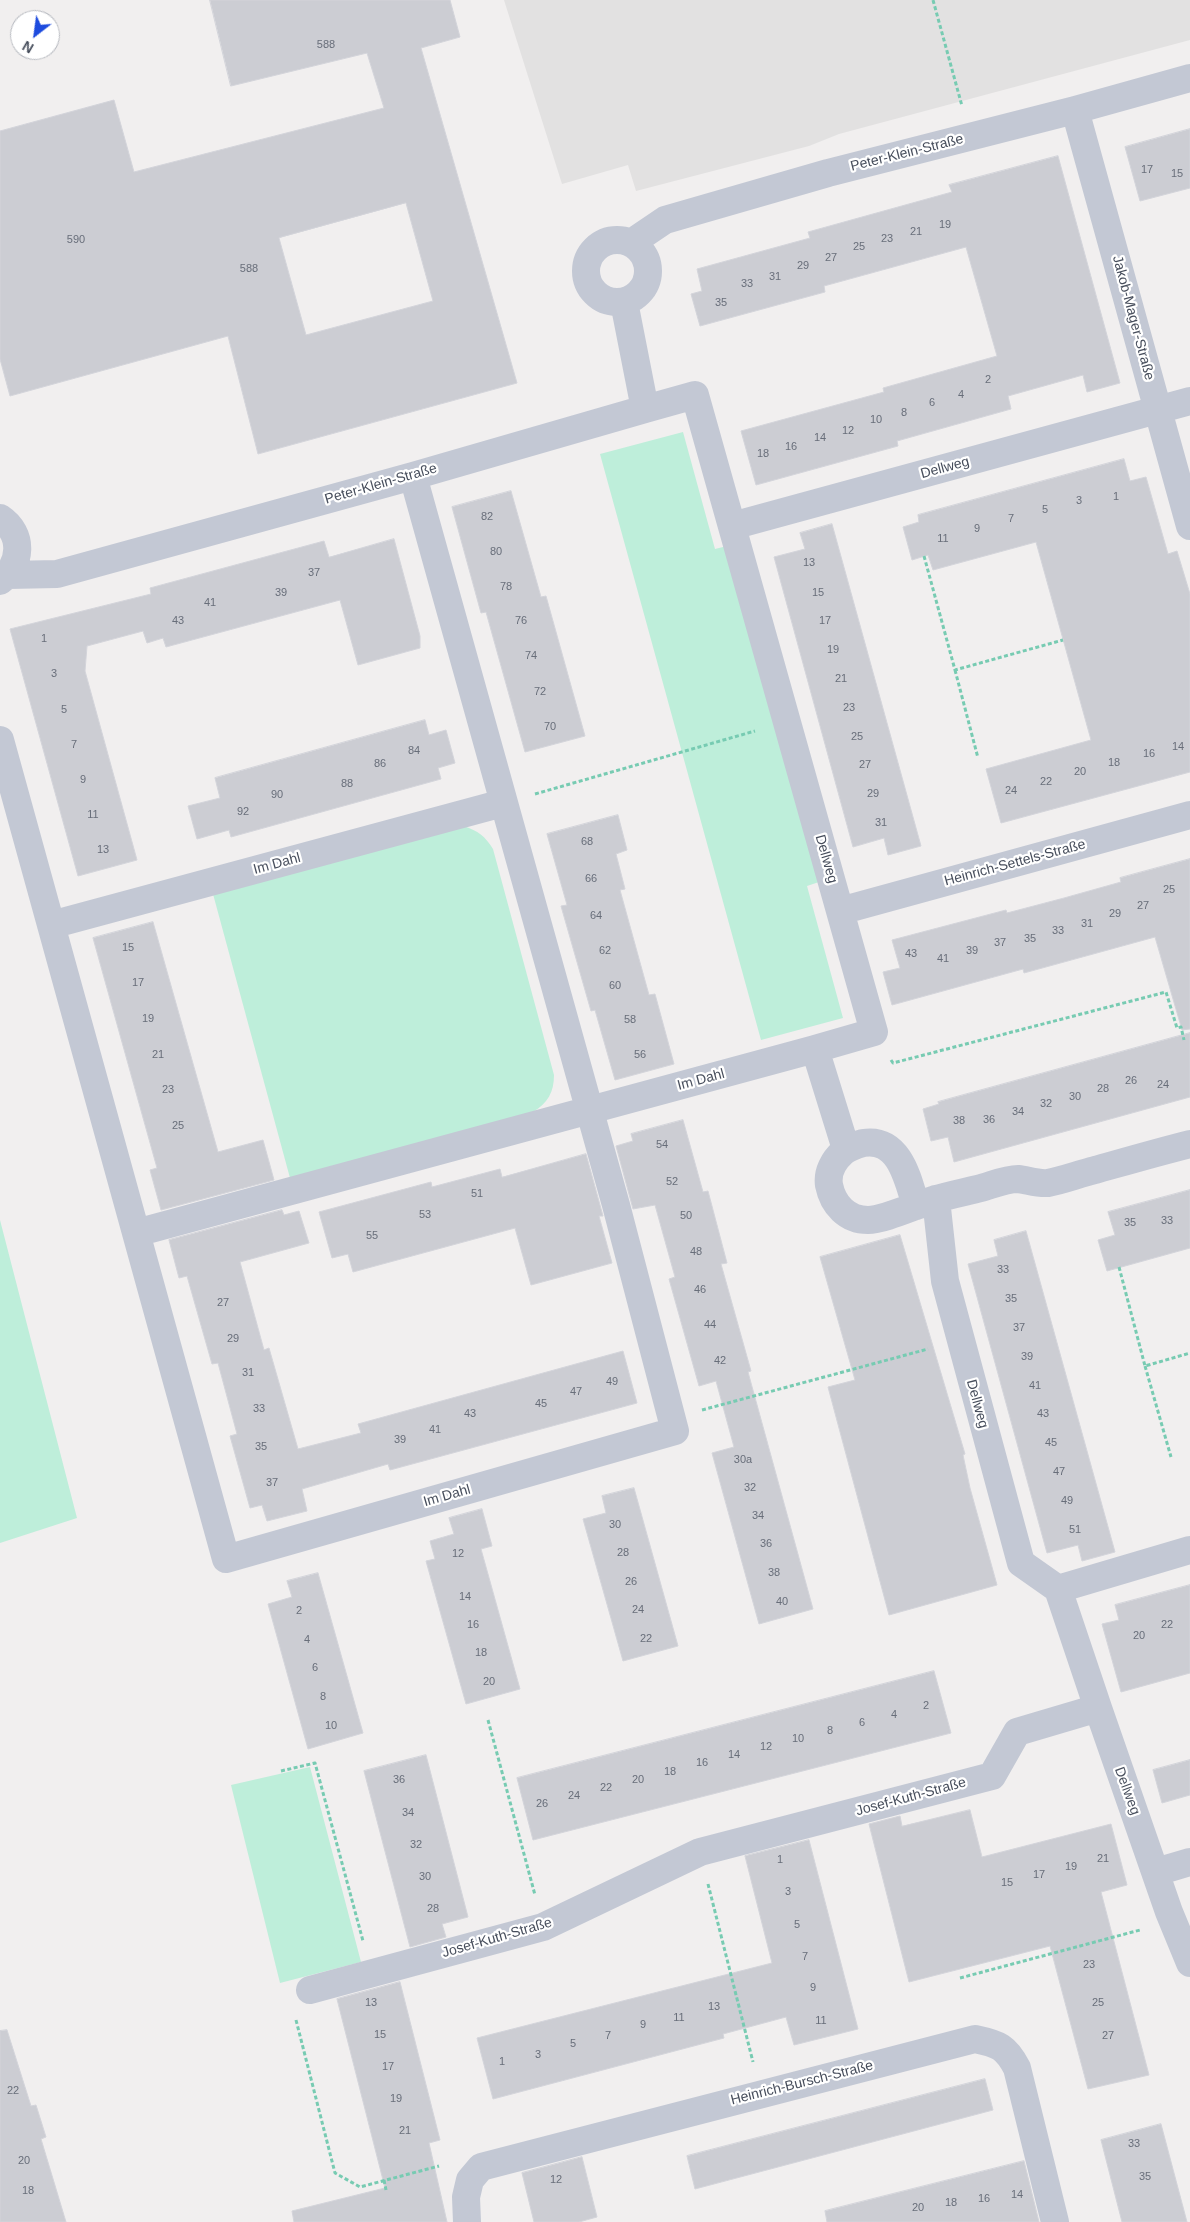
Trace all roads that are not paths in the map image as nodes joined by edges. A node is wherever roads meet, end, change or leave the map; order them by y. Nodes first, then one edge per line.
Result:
1 (1190, 78) edge
2 (1075, 110) junction
3 (631, 244) junction
4 (624, 302) junction
5 (1190, 401) edge
6 (646, 409) junction
7 (1158, 410) junction
8 (413, 476) junction
9 (0, 518) edge
10 (732, 526) junction
11 (1190, 526) edge
12 (4, 578) edge
13 (0, 740) edge
14 (503, 803) junction
15 (1190, 815) edge
16 (840, 911) junction
17 (51, 925) junction
18 (815, 1049) junction
19 (588, 1112) junction
20 (1190, 1144) edge
21 (846, 1149) junction
22 (926, 1202) junction
23 (136, 1233) junction
24 (1190, 1550) edge
25 (1058, 1588) junction
26 (1098, 1708) junction
27 (1190, 1862) edge
28 (1156, 1872) junction
29 (1190, 1963) edge
30 (310, 1990) road end
31 (467, 2222) edge
32 (1054, 2222) edge

1 - 2 street, Peter-Klein-Straße
2 - 3 street, Peter-Klein-Straße
2 - 7 street, Jakob-Mager-Straße
3 - 4 street
3 - 4 street
4 - 6 street
5 - 7 street, Dellweg
6 - 8 street, Peter-Klein-Straße
6 - 10 street, Dellweg
7 - 10 street, Dellweg
7 - 11 street, Jakob-Mager-Straße
8 - 12 street, Peter-Klein-Straße
8 - 14 street
9 - 12 street, Peter-Klein-Straße
10 - 16 street, Dellweg
13 - 17 street, Im Dahl
14 - 17 street, Im Dahl
14 - 19 street
15 - 16 street, Heinrich-Settels-Straße
16 - 18 street, Dellweg
17 - 23 street, Im Dahl
18 - 19 street, Im Dahl
18 - 21 street
19 - 23 street, Im Dahl
19 - 23 street, Im Dahl
20 - 22 street
21 - 22 street
21 - 22 street
22 - 25 street, Dellweg
24 - 25 street
25 - 26 street, Dellweg
26 - 28 street, Dellweg
26 - 30 street, Josef-Kuth-Straße
27 - 28 street
28 - 29 street, Dellweg
31 - 32 street, Heinrich-Bursch-Straße

